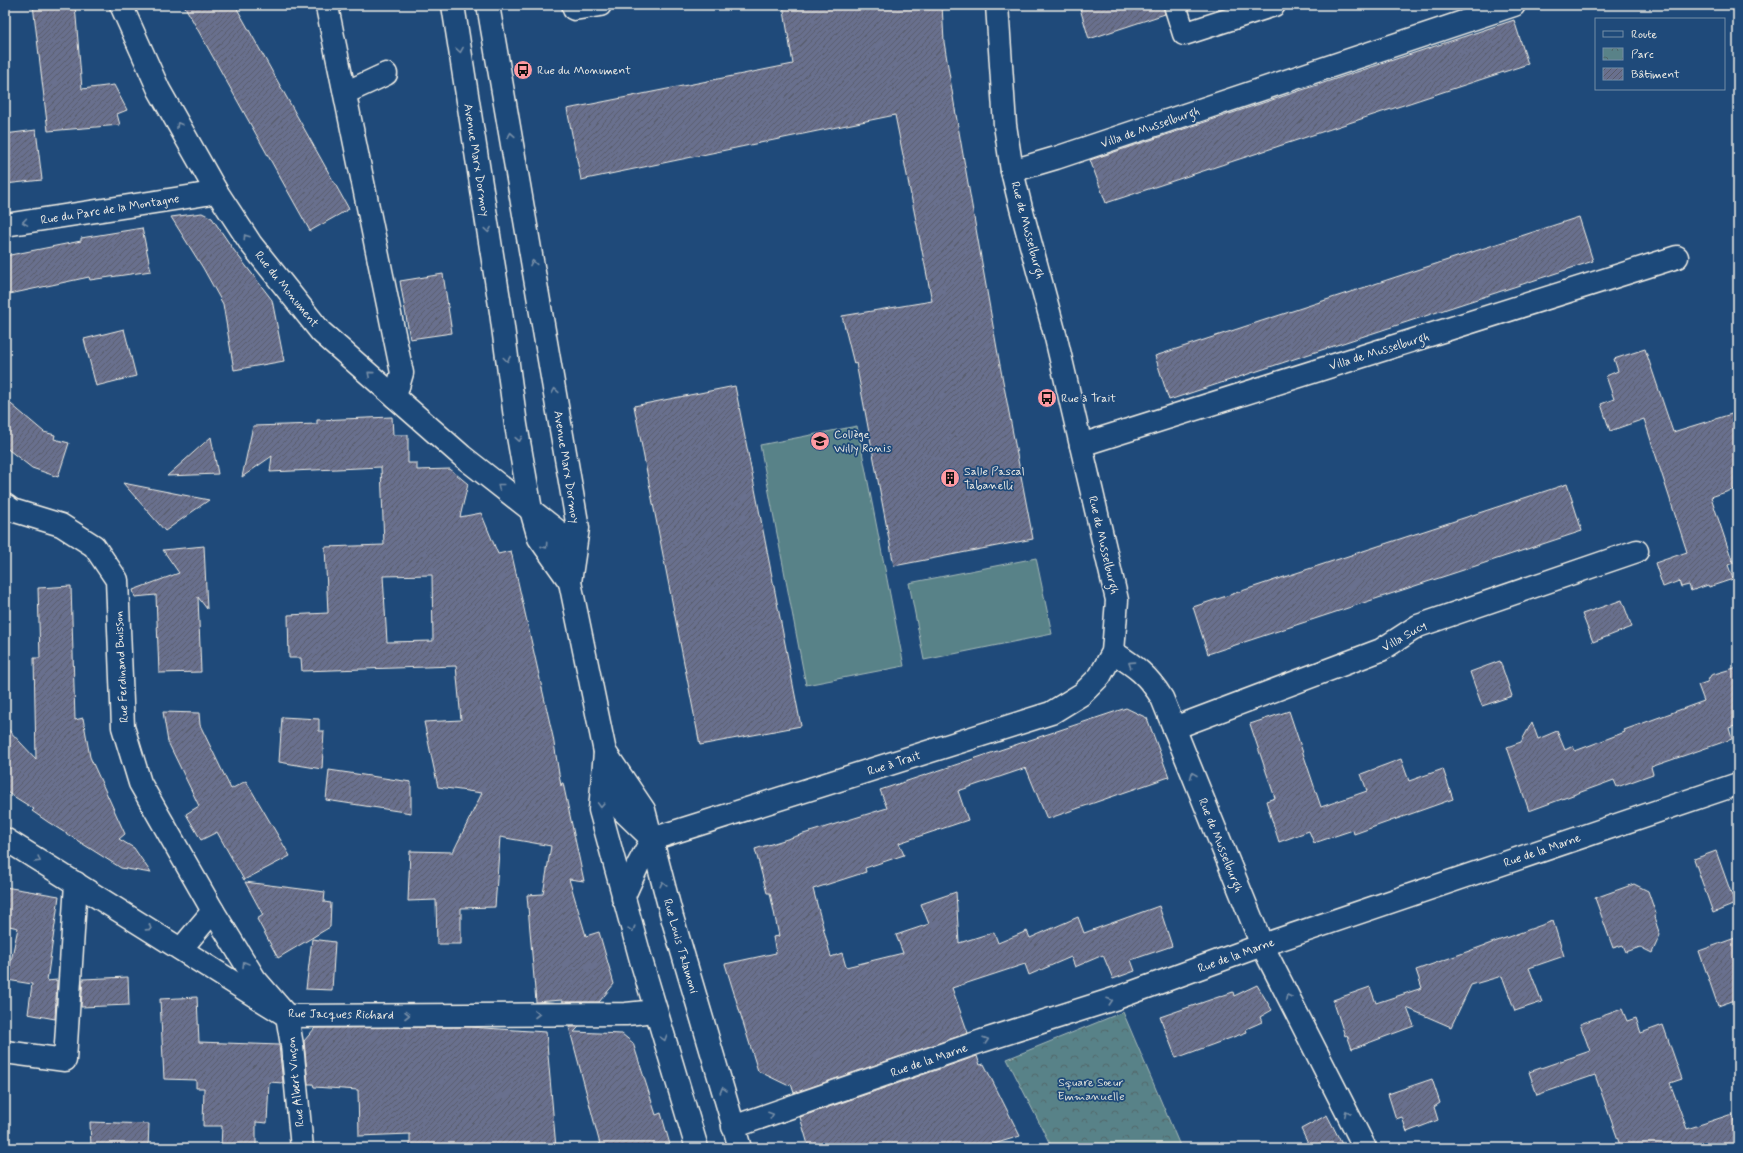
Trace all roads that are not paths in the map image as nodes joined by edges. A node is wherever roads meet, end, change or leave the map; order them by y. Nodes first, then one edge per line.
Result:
1 (121, 5) edge
2 (330, 5) edge
3 (453, 5) edge
4 (488, 5) edge
5 (600, 5) edge
6 (997, 5) edge
7 (1175, 5) edge
8 (1274, 5) edge
9 (1514, 5) edge
10 (574, 9) dead end
11 (386, 74) dead end
12 (345, 93) junction
13 (1012, 171) junction
14 (215, 189) junction
15 (5, 225) edge
16 (1677, 257) dead end
17 (396, 397) junction
18 (1081, 445) junction
19 (5, 505) edge
20 (531, 510) junction
21 (1637, 551) dead end
22 (570, 582) junction
23 (1113, 652) junction
24 (1174, 728) junction
25 (605, 752) junction
26 (1738, 784) edge
27 (5, 839) edge
28 (652, 839) junction
29 (76, 884) junction
30 (623, 898) junction
31 (213, 911) junction
32 (1262, 945) junction
33 (181, 949) junction
34 (656, 1011) junction
35 (287, 1016) junction
36 (5, 1052) edge
37 (733, 1127) junction
38 (302, 1148) edge
39 (697, 1148) edge
40 (740, 1148) edge
41 (1365, 1148) edge

14 -> 1 street, Rue du Monument
2 - 12 street
3 -> 20 street, Avenue Marx Dormoy
22 -> 4 street, Avenue Marx Dormoy
5 - 10 street
6 - 13 street, Rue de Musselburgh
7 - 8 street
9 - 13 street, Villa de Musselburgh
11 - 12 street
12 - 17 street
13 - 18 street, Rue de Musselburgh
14 -> 15 street, Rue du Parc de la Montagne
17 -> 14 street, Rue du Monument
16 - 18 street, Villa de Musselburgh
20 -> 17 street, Rue du Monument
18 - 23 street, Rue de Musselburgh
19 - 31 street, Rue Ferdinand Buisson
20 - 22 street, Avenue Marx Dormoy
21 - 24 street, Villa Sucy
22 - 25 street, Rue Louis Talamoni
24 -> 23 street, Rue de Musselburgh
23 - 28 street, Rue à Trait
32 -> 24 street, Rue de Musselburgh
25 - 28 street, Rue Louis Talamoni
25 -> 30 street, Rue Louis Talamoni
26 - 32 street, Rue de la Marne
27 -> 29 street, Rue Jacques Richard
28 - 30 street
37 -> 28 street, Rue Louis Talamoni
29 -> 33 street, Rue Jacques Richard
29 - 36 street
30 -> 34 street, Rue Louis Talamoni
31 - 33 street
35 -> 31 street, Rue Ferdinand Buisson
37 -> 32 street, Rue de la Marne
41 -> 32 street, Rue de Musselburgh
33 - 35 street, Rue Jacques Richard
35 -> 34 street, Rue Jacques Richard
34 -> 39 street, Rue Louis Talamoni
35 - 38 street, Rue Albert Vinçon
37 - 40 street, Rue Louis Talamoni

